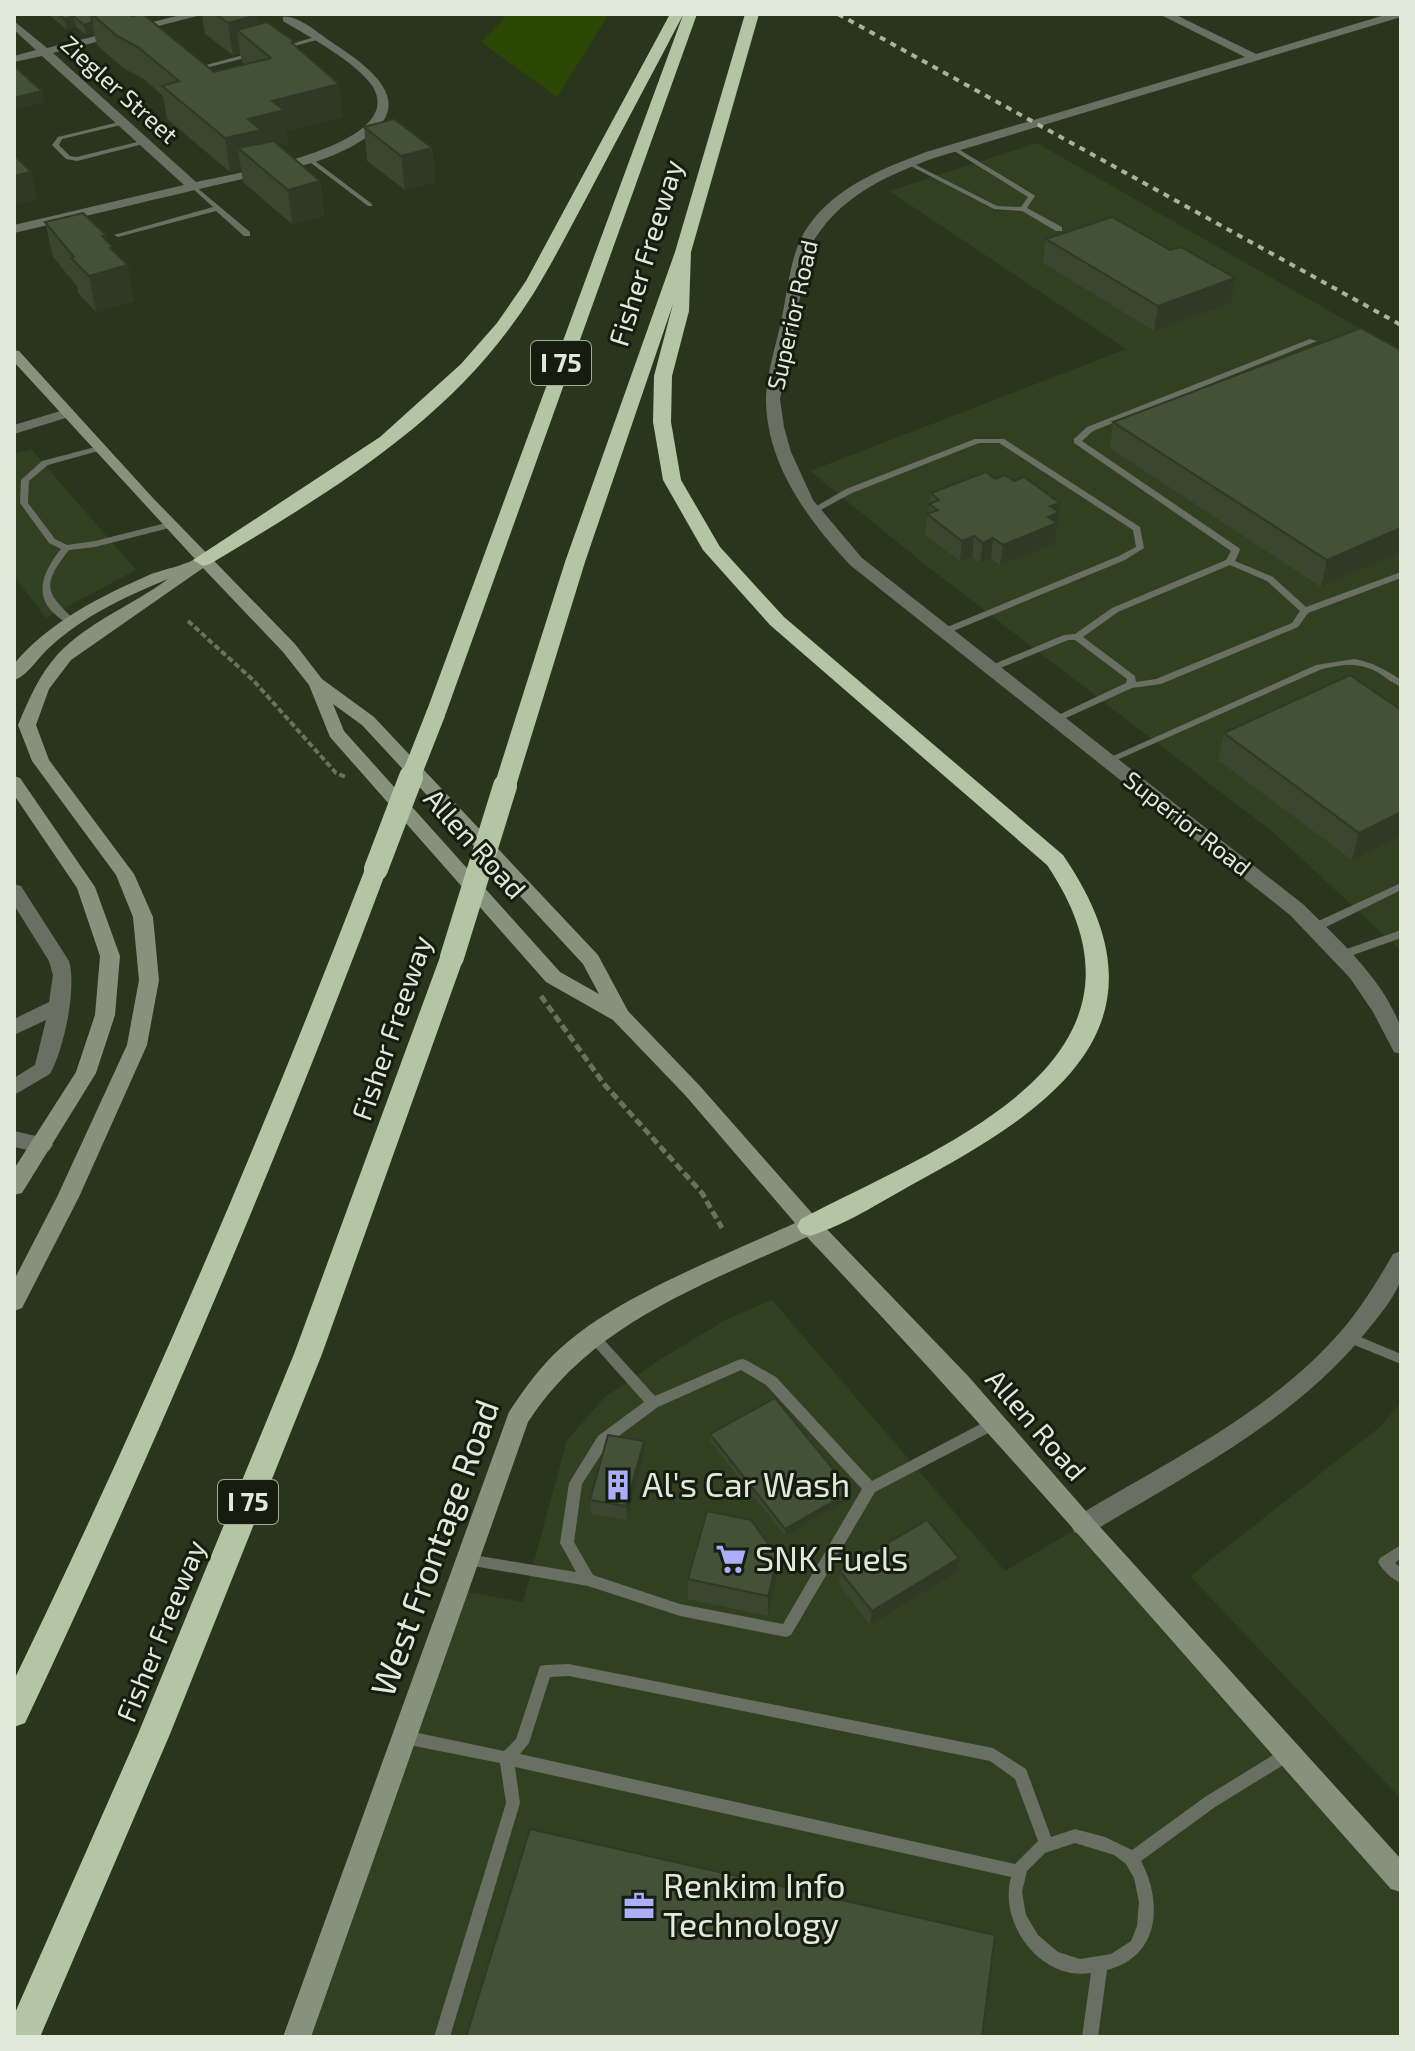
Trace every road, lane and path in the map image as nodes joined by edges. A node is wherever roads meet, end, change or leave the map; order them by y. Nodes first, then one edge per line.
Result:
1 (199, 14) edge
2 (677, 14) edge
3 (690, 14) edge
4 (752, 14) edge
5 (1165, 14) edge
6 (1400, 14) edge
7 (287, 19) dead end
8 (14, 24) edge
9 (318, 38) junction
10 (277, 48) edge
11 (44, 52) junction
12 (264, 52) edge
13 (1256, 58) junction
14 (14, 59) edge
15 (209, 65) edge
16 (123, 123) junction
17 (145, 142) junction
18 (953, 148) junction
19 (309, 159) junction
20 (908, 163) junction
21 (195, 188) junction
22 (370, 205) dead end
23 (218, 208) junction
24 (1023, 209) junction
25 (14, 229) edge
26 (1059, 229) dead end
27 (247, 234) dead end
28 (118, 235) dead end
29 (14, 241) edge
30 (683, 252) junction
31 (1313, 341) dead end
32 (14, 354) edge
33 (67, 413) junction
34 (14, 430) edge
35 (99, 448) junction
36 (812, 511) junction
37 (170, 525) junction
38 (66, 548) junction
39 (203, 560) junction
40 (1230, 562) junction
41 (1401, 575) edge
42 (1305, 611) junction
43 (73, 623) junction
44 (943, 632) junction
45 (1077, 637) junction
46 (990, 669) junction
47 (14, 675) edge
48 (316, 683) junction
49 (1401, 684) edge
50 (1130, 685) junction
51 (1055, 720) junction
52 (1107, 761) junction
53 (14, 782) edge
54 (1401, 886) edge
55 (14, 890) edge
56 (1316, 927) junction
57 (1401, 934) edge
58 (1342, 955) junction
59 (55, 1007) junction
60 (620, 1015) junction
61 (14, 1028) edge
62 (1401, 1047) edge
63 (14, 1088) edge
64 (14, 1139) edge
65 (42, 1145) junction
66 (14, 1187) edge
67 (810, 1226) junction
68 (1401, 1260) edge
69 (14, 1302) edge
70 (591, 1334) junction
71 (1351, 1338) junction
72 (1401, 1359) edge
73 (653, 1403) junction
74 (995, 1423) junction
75 (870, 1488) junction
76 (1083, 1525) junction
77 (1401, 1551) edge
78 (467, 1560) junction
79 (1401, 1577) edge
80 (588, 1580) junction
81 (14, 1713) edge
82 (404, 1737) junction
83 (1288, 1754) junction
84 (506, 1758) junction
85 (1046, 1843) junction
86 (1131, 1859) junction
87 (1019, 1872) junction
88 (1401, 1879) edge
89 (1100, 1967) junction
90 (22, 2037) edge
91 (297, 2037) edge
92 (442, 2037) edge
93 (1090, 2037) edge

1 - 11 street
2 - 39 highway
3 - 81 highway, Fisher Freeway / I 75, bridge
4 - 30 highway, Fisher Freeway / I 75
5 - 13 street
6 - 13 street, Superior Road
7 - 9 street
8 - 11 street, Ziegler Street
9 - 10 lane
9 - 19 street
11 - 14 street
11 - 16 street, Ziegler Street
12 - 15 lane
13 - 18 street, Superior Road
16 - 17 street, Ziegler Street
16 - 17 lane
17 - 21 street, Ziegler Street
18 - 20 street, Superior Road
18 - 24 lane
19 - 21 street
19 - 22 lane
20 - 24 lane
20 - 36 street, Superior Road
21 - 23 lane
21 - 25 street
21 - 29 street
23 - 27 lane
23 - 28 lane
24 - 26 lane
30 - 67 highway
30 - 90 highway, Fisher Freeway / I 75, bridge
31 - 40 lane
32 - 33 main road, Allen Road
33 - 34 street
33 - 35 main road, Allen Road
35 - 37 main road, Allen Road
35 - 38 lane
36 - 44 street, Superior Road
36 - 44 lane
37 - 38 lane
37 - 39 main road, Allen Road
38 - 43 lane
39 - 43 main road
39 - 48 main road, Allen Road
39 - 69 main road
40 - 42 lane
40 - 45 lane
41 - 42 lane
42 - 50 lane
43 - 47 main road
44 - 46 street, Superior Road
45 - 46 lane
45 - 50 lane
46 - 51 street, Superior Road
48 - 60 main road, Allen Road
48 - 60 main road, Allen Road
49 - 52 lane
50 - 51 lane
51 - 52 street, Superior Road
52 - 56 street, Superior Road
53 - 65 main road
54 - 56 lane
55 - 59 street
56 - 58 street, Superior Road
57 - 58 lane
58 - 62 street, Superior Road
59 - 61 street
59 - 63 street
60 - 67 main road, Allen Road
64 - 65 street
65 - 66 main road
67 - 70 main road, West Frontage Road
67 - 74 main road, Allen Road
68 - 71 street
70 - 73 lane
70 - 78 main road, West Frontage Road
71 - 72 lane
71 - 76 street
73 - 75 lane
73 - 80 lane
74 - 75 lane
74 - 76 main road, Allen Road
75 - 80 lane
76 - 83 main road, Allen Road
77 - 79 lane
78 - 80 lane
78 - 82 main road, West Frontage Road
82 - 84 lane
82 - 91 main road, West Frontage Road
83 - 86 lane
83 - 88 main road, Allen Road
84 - 85 lane
84 - 87 lane
84 - 92 lane
85 - 86 lane
85 - 87 lane
86 - 89 lane
87 - 89 lane
89 - 93 lane

